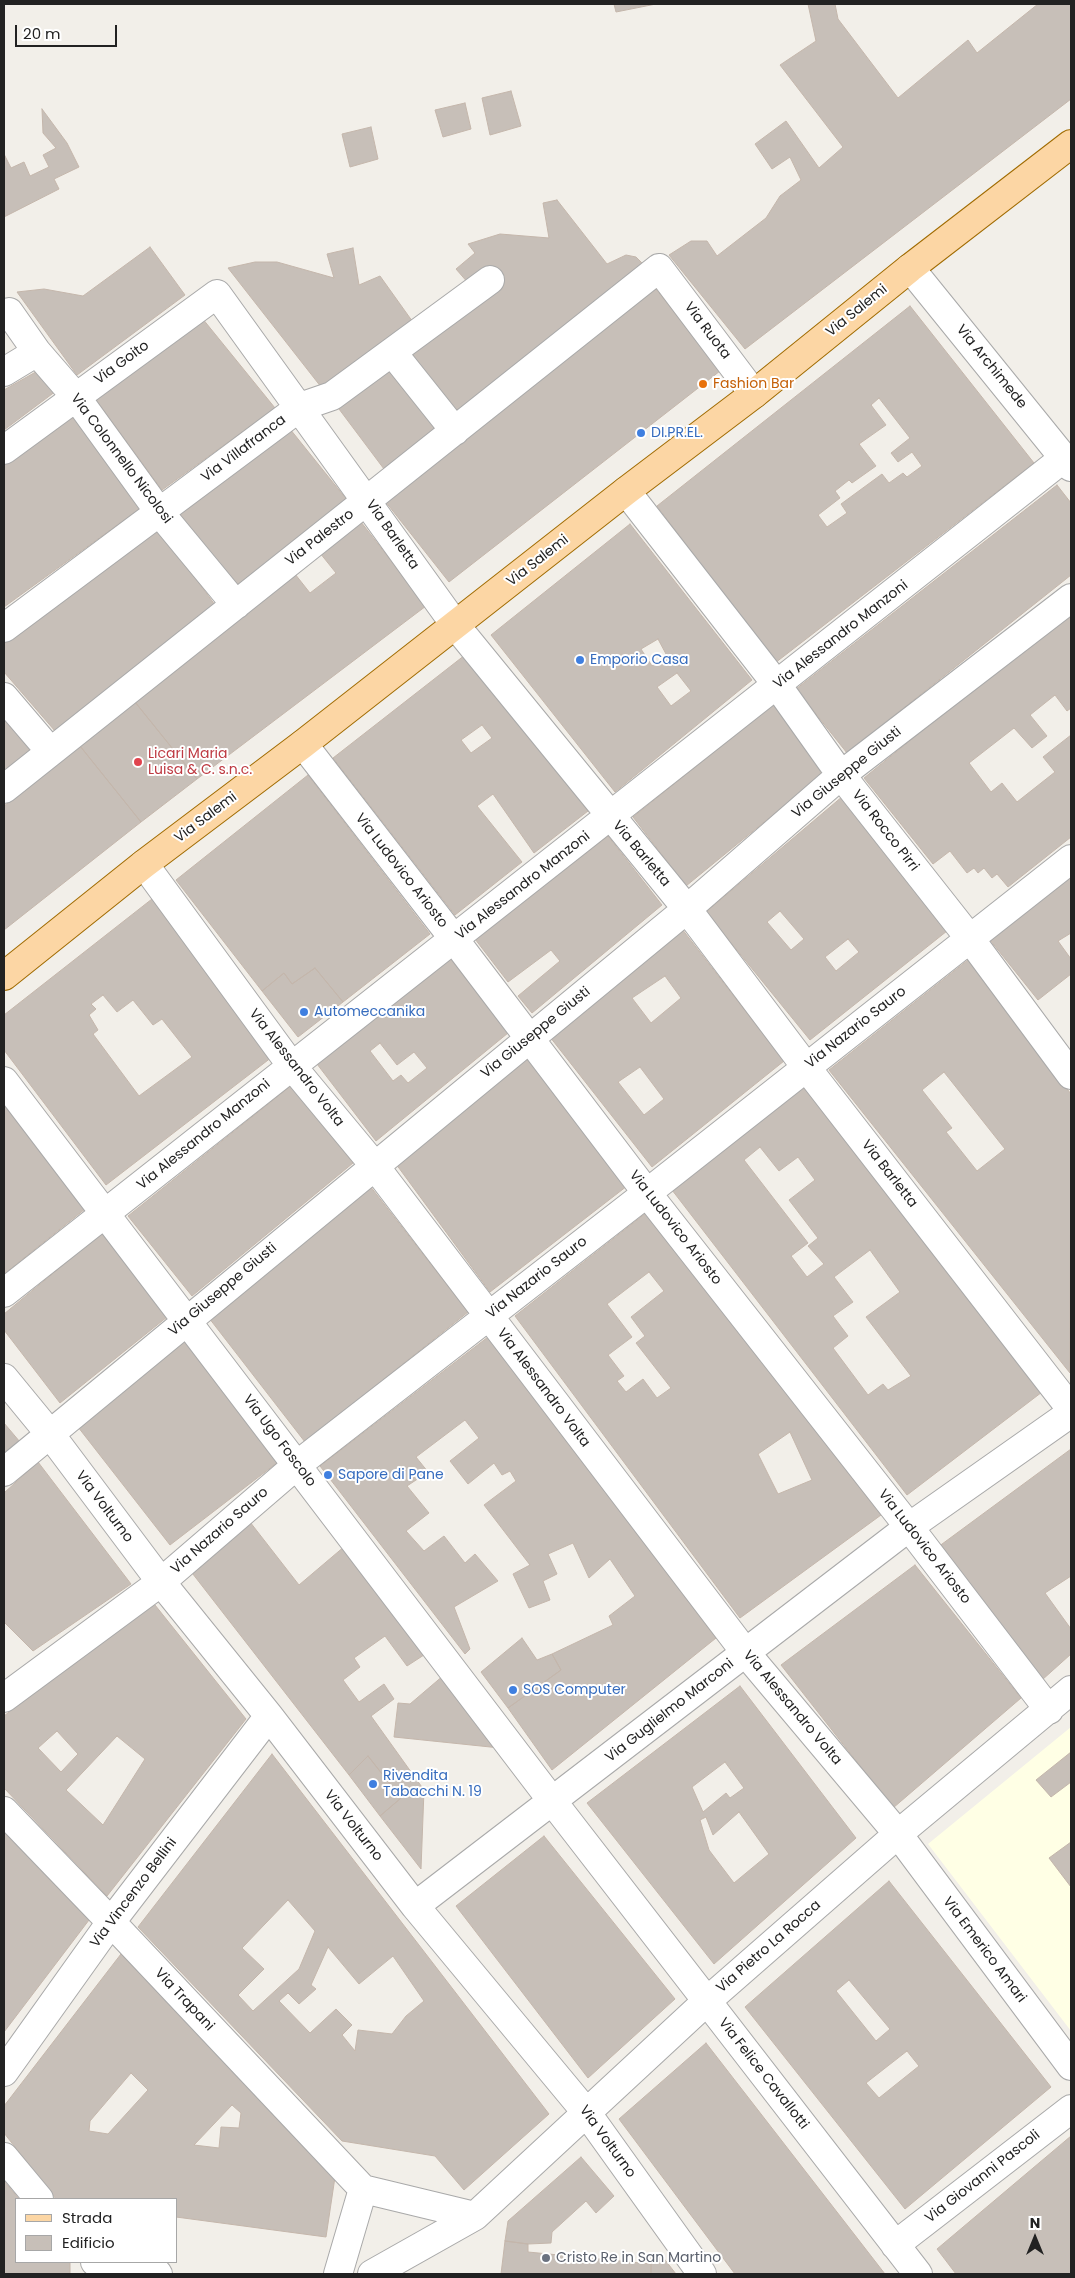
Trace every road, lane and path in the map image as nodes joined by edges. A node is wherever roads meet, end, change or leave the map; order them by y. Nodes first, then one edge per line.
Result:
1 (1071, 144) edge
2 (659, 268) joint
3 (910, 268) junction
4 (490, 280) dead end
5 (217, 294) joint
6 (9, 312) dead end
7 (37, 352) junction
8 (392, 352) junction
9 (4, 372) edge
10 (754, 394) junction
11 (76, 397) junction
12 (300, 407) junction
13 (455, 431) junction
14 (4, 450) edge
15 (1068, 462) edge
16 (626, 492) junction
17 (367, 501) junction
18 (160, 513) junction
19 (1071, 598) edge
20 (236, 604) junction
21 (456, 626) junction
22 (4, 628) edge
23 (777, 685) junction
24 (4, 697) edge
25 (303, 744) junction
26 (50, 751) junction
27 (841, 775) junction
28 (4, 789) edge
29 (610, 817) junction
30 (1071, 859) edge
31 (144, 864) junction
32 (687, 909) junction
33 (454, 939) junction
34 (971, 940) junction
35 (4, 976) edge
36 (528, 1039) junction
37 (291, 1065) junction
38 (806, 1067) junction
39 (1071, 1075) edge
40 (4, 1081) edge
41 (374, 1165) junction
42 (647, 1193) junction
43 (105, 1214) junction
44 (4, 1293) edge
45 (488, 1316) junction
46 (186, 1320) junction
47 (4, 1378) edge
48 (1071, 1411) edge
49 (50, 1434) junction
50 (297, 1465) junction
51 (4, 1472) edge
52 (909, 1527) junction
53 (161, 1582) junction
54 (745, 1652) junction
55 (1071, 1690) edge
56 (4, 1698) edge
57 (1049, 1710) junction
58 (269, 1716) junction
59 (553, 1802) junction
60 (4, 1811) edge
61 (898, 1834) junction
62 (415, 1906) junction
63 (111, 1922) junction
64 (707, 2002) junction
65 (1071, 2066) edge
66 (4, 2072) edge
67 (1071, 2109) edge
68 (586, 2112) junction
69 (4, 2157) edge
70 (363, 2189) junction
71 (38, 2198) edge
72 (475, 2216) junction
73 (895, 2245) junction
74 (98, 2263) edge
75 (124, 2272) edge
76 (158, 2274) edge
77 (338, 2274) edge
78 (372, 2274) edge
79 (702, 2274) edge
80 (918, 2274) edge

1 - 3 main road, Via Salemi
2 - 10 street, Via Ruota
2 - 13 street, Via Palestro
3 - 10 main road, Via Salemi
3 - 15 street, Via Archimede
4 - 8 street, Via Villafranca
5 - 11 street, Via Goito
5 - 12 street, Via Barletta
6 - 7 street, Via Colonnello Nicolosi
7 - 9 street
7 - 11 street, Via Colonnello Nicolosi
8 - 12 street, Via Villafranca
8 - 13 street
10 - 16 main road, Via Salemi
11 - 14 street, Via Goito
11 - 18 street, Via Colonnello Nicolosi
12 - 17 street, Via Barletta
12 - 18 street, Via Villafranca
13 - 17 street, Via Palestro
15 - 23 street, Via Alessandro Manzoni
16 - 21 main road, Via Salemi
16 - 23 street, Via Rocco Pirri
17 - 20 street, Via Palestro
17 - 21 street, Via Barletta
18 - 20 street, Via Colonnello Nicolosi
18 - 22 street, Via Villafranca
19 - 27 street, Via Giuseppe Giusti
20 - 26 street, Via Palestro
21 - 25 main road, Via Salemi
21 - 29 street, Via Barletta
23 - 27 street, Via Rocco Pirri
23 - 29 street, Via Alessandro Manzoni
24 - 26 street
25 - 31 main road, Via Salemi
25 - 33 street, Via Ludovico Ariosto
26 - 28 street, Via Palestro
27 - 32 street, Via Giuseppe Giusti
27 - 34 street, Via Rocco Pirri
29 - 32 street, Via Barletta
29 - 33 street, Via Alessandro Manzoni
30 - 34 street, Via Nazario Sauro
31 - 35 main road, Via Salemi
31 - 37 street, Via Alessandro Volta
32 - 36 street, Via Giuseppe Giusti
32 - 38 street, Via Barletta
33 - 36 street, Via Ludovico Ariosto
33 - 37 street, Via Alessandro Manzoni
34 - 38 street, Via Nazario Sauro
34 - 39 street, Via Rocco Pirri
36 - 41 street, Via Giuseppe Giusti
36 - 42 street, Via Ludovico Ariosto
37 - 41 street, Via Alessandro Volta
37 - 43 street, Via Alessandro Manzoni
38 - 42 street, Via Nazario Sauro
38 - 48 street, Via Barletta
40 - 43 street, Via Ugo Foscolo
41 - 45 street, Via Alessandro Volta
41 - 46 street, Via Giuseppe Giusti
42 - 45 street, Via Nazario Sauro
42 - 52 street, Via Ludovico Ariosto
43 - 44 street, Via Alessandro Manzoni
43 - 46 street, Via Ugo Foscolo
45 - 50 street, Via Nazario Sauro
45 - 54 street, Via Alessandro Volta
46 - 49 street, Via Giuseppe Giusti
46 - 50 street, Via Ugo Foscolo
47 - 49 street, Via Volturno
48 - 52 street, Via Guglielmo Marconi
49 - 51 street, Via Giuseppe Giusti
49 - 53 street, Via Volturno
50 - 53 street, Via Nazario Sauro
50 - 59 street, Via Ugo Foscolo
52 - 54 street, Via Guglielmo Marconi
52 - 57 street, Via Ludovico Ariosto
53 - 56 street, Via Nazario Sauro
53 - 58 street, Via Volturno
54 - 59 street, Via Guglielmo Marconi
54 - 61 street, Via Alessandro Volta
55 - 57 street, Via Pietro La Rocca
57 - 61 street, Via Pietro La Rocca
58 - 62 street, Via Volturno
58 - 63 street, Via Vincenzo Bellini
59 - 62 street, Via Guglielmo Marconi
59 - 64 street, Via Felice Cavallotti
60 - 63 street, Via Trapani
61 - 64 street, Via Pietro La Rocca
61 - 65 street, Via Emerico Amari
62 - 68 street, Via Volturno
63 - 66 street, Via Vincenzo Bellini
63 - 70 street, Via Trapani
64 - 68 street, Via Pietro La Rocca
64 - 73 street, Via Felice Cavallotti
67 - 73 street, Via Giovanni Pascoli
68 - 72 street, Via Pietro La Rocca
68 - 79 street, Via Volturno
69 - 71 street
70 - 72 street
70 - 77 street
72 - 78 street, Via Pietro La Rocca
73 - 80 street, Via Felice Cavallotti
74 - 75 street
75 - 76 street

